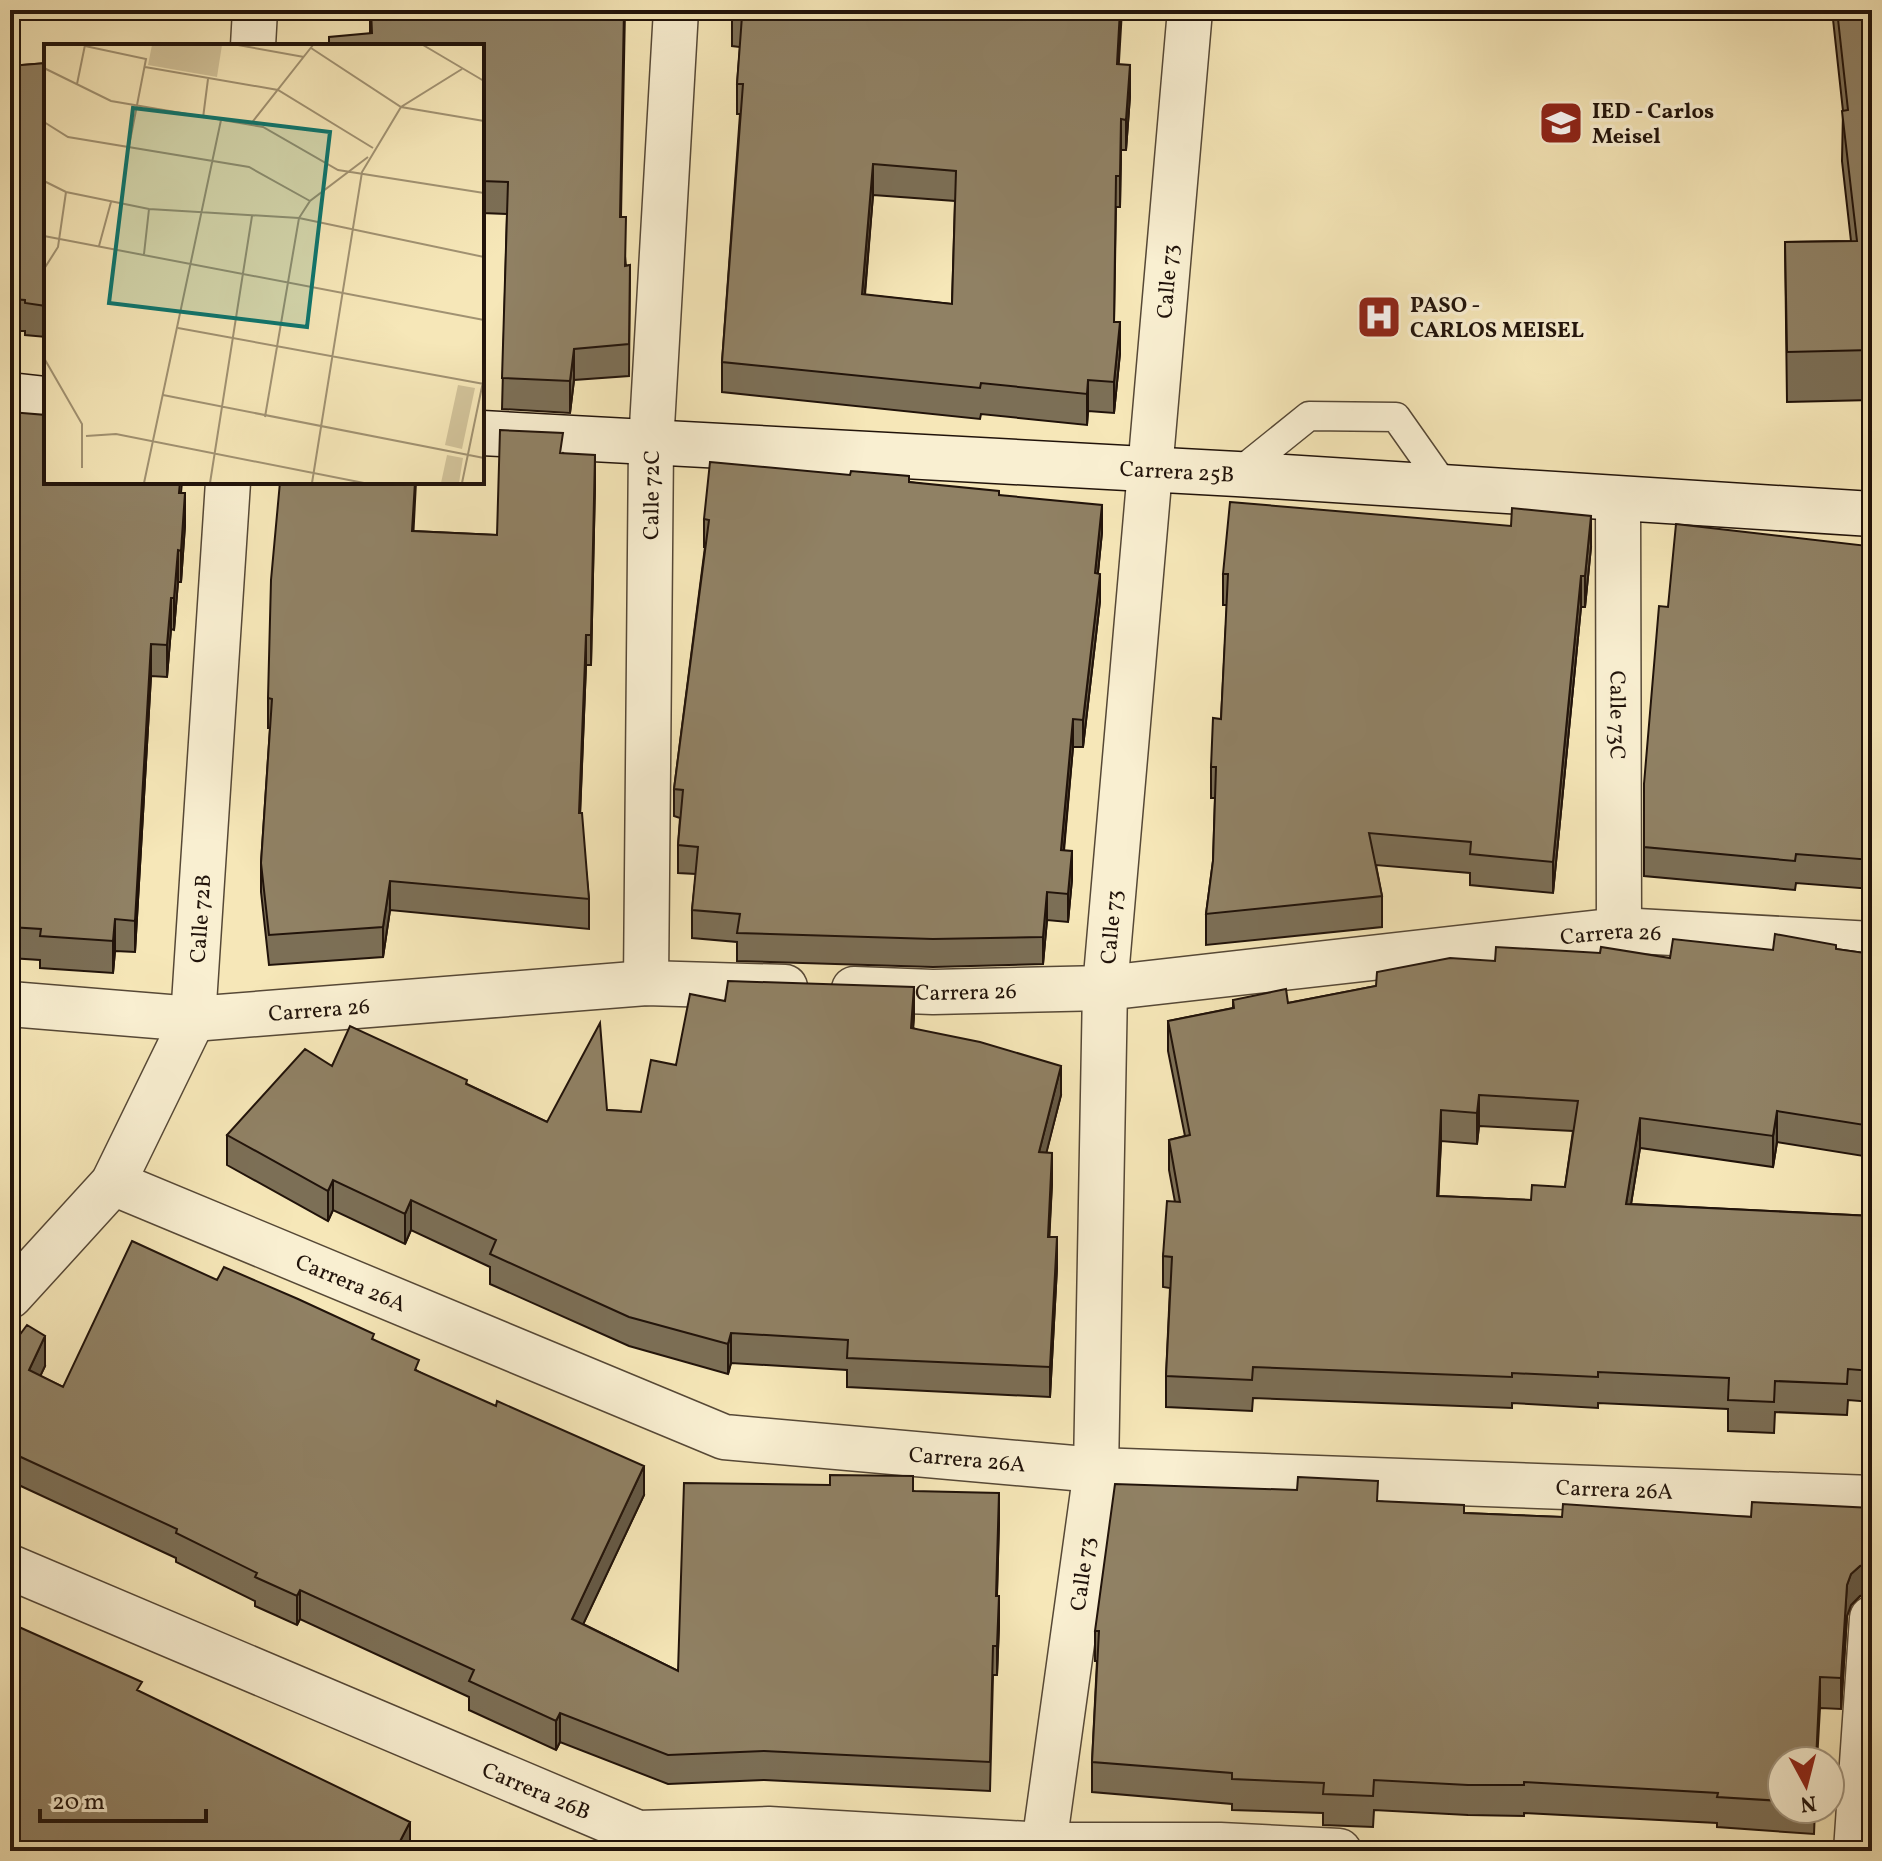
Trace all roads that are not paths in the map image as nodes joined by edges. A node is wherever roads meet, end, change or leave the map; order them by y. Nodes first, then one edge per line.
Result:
1 (255, 10) edge
2 (676, 10) edge
3 (1190, 10) edge
4 (253, 44) edge
5 (10, 395) edge
6 (44, 399) edge
7 (484, 433) edge
8 (651, 444) junction
9 (1149, 470) junction
10 (1237, 474) junction
11 (228, 484) edge
12 (1446, 488) junction
13 (1618, 501) junction
14 (1872, 514) edge
15 (1619, 930) junction
16 (1872, 944) edge
17 (646, 983) junction
18 (1105, 988) junction
19 (10, 1004) edge
20 (193, 1019) junction
21 (113, 1183) junction
22 (10, 1296) edge
23 (1096, 1470) junction
24 (1872, 1498) edge
25 (10, 1567) edge
26 (1872, 1618) edge
27 (762, 1840) edge
28 (1044, 1845) junction
29 (1220, 1848) edge
30 (1339, 1851) edge
31 (1856, 1851) edge

1 - 4 street
2 - 8 street, Calle 72C
3 - 9 street, Calle 73
5 - 6 street
7 - 8 street, Carrera 25B
8 - 9 street, Carrera 25B
8 - 17 street, Calle 72C
9 - 10 street, Carrera 25B
9 - 18 street, Calle 73
10 - 12 street, Carrera 25B
10 - 12 lane
11 - 20 street, Calle 72B
12 - 13 street, Carrera 25B
13 - 14 street, Carrera 25B
13 - 15 street, Calle 73C
15 - 16 street, Carrera 26
15 - 18 street, Carrera 26
17 - 18 street, Carrera 26
17 - 20 street, Carrera 26
18 - 23 street, Calle 73
19 - 20 street, Carrera 26
20 - 21 street, Calle 72B
21 - 22 street, Calle 72B
21 - 23 street, Carrera 26A
23 - 24 street, Carrera 26A
23 - 28 street, Calle 73
25 - 27 street, Carrera 26B
26 - 31 street
27 - 28 street, Carrera 26B
28 - 29 street, Carrera 26B
29 - 30 street, Carrera 26B

